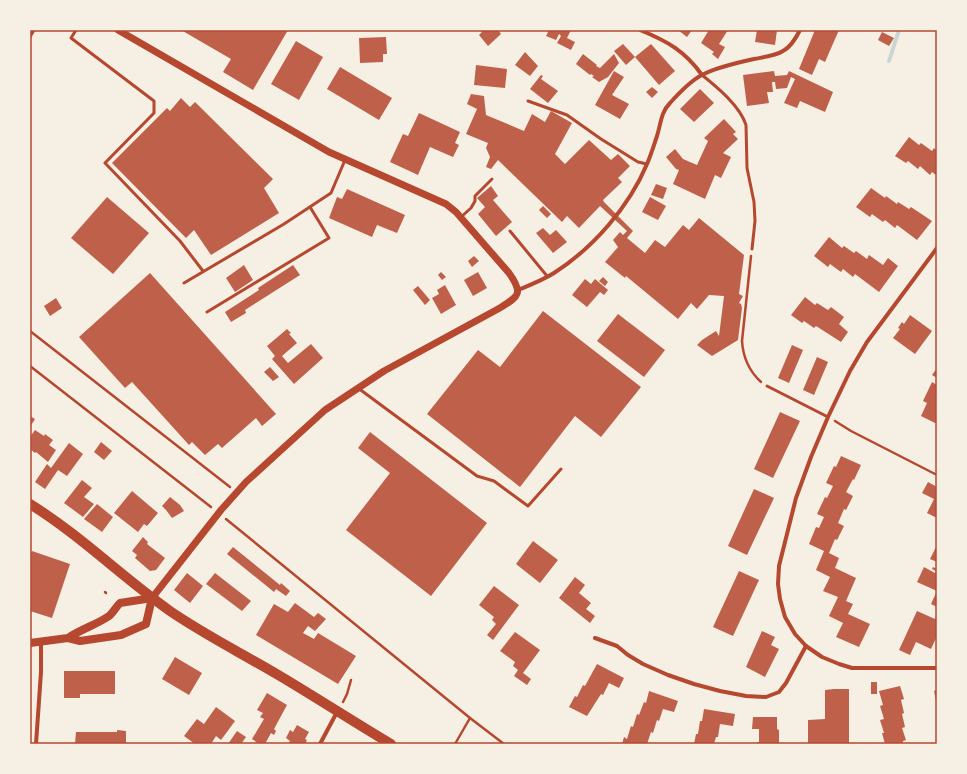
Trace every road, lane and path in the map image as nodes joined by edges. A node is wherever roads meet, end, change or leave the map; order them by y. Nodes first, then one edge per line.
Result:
1 (34, 30) edge
2 (76, 30) edge
3 (118, 30) edge
4 (640, 30) edge
5 (800, 30) edge
6 (30, 37) edge
7 (702, 75) junction
8 (528, 100) dead end
9 (345, 160) junction
10 (647, 164) junction
11 (492, 178) dead end
12 (310, 207) junction
13 (461, 217) junction
14 (510, 231) dead end
15 (937, 248) edge
16 (752, 249) joint
17 (203, 271) junction
18 (547, 276) junction
19 (184, 283) dead end
20 (518, 290) junction
21 (207, 312) dead end
22 (30, 331) edge
23 (30, 366) edge
24 (767, 386) joint
25 (358, 388) junction
26 (828, 417) junction
27 (561, 469) dead end
28 (937, 475) edge
29 (237, 492) junction
30 (205, 503) dead end
31 (30, 504) edge
32 (225, 519) dead end
33 (152, 598) junction
34 (68, 638) junction
35 (595, 638) dead end
36 (41, 642) junction
37 (30, 643) edge
38 (806, 646) junction
39 (937, 668) edge
40 (351, 680) dead end
41 (338, 712) junction
42 (470, 718) junction
43 (36, 744) edge
44 (320, 744) edge
45 (392, 744) edge
46 (455, 744) edge
47 (504, 744) edge

1 - 6 lane
2 - 17 lane
3 - 9 street
4 - 7 street
5 - 7 street
7 - 10 street
7 - 16 lane
8 - 10 lane
9 - 12 lane
9 - 13 street
10 - 18 street
11 - 13 lane
12 - 17 lane
12 - 21 lane
13 - 20 street
14 - 18 lane
15 - 26 street
16 - 24 path
17 - 19 lane
18 - 20 street
20 - 25 street
22 - 29 path
23 - 30 path
24 - 26 lane
25 - 27 lane
25 - 29 street
26 - 28 path
26 - 38 street
29 - 33 street
31 - 33 main road
32 - 42 path
33 - 34 main road
33 - 34 main road
33 - 41 main road
34 - 36 main road
35 - 38 street
36 - 37 main road
36 - 43 street
38 - 39 street
40 - 41 path
41 - 44 street
41 - 45 main road
42 - 46 path
42 - 47 path

